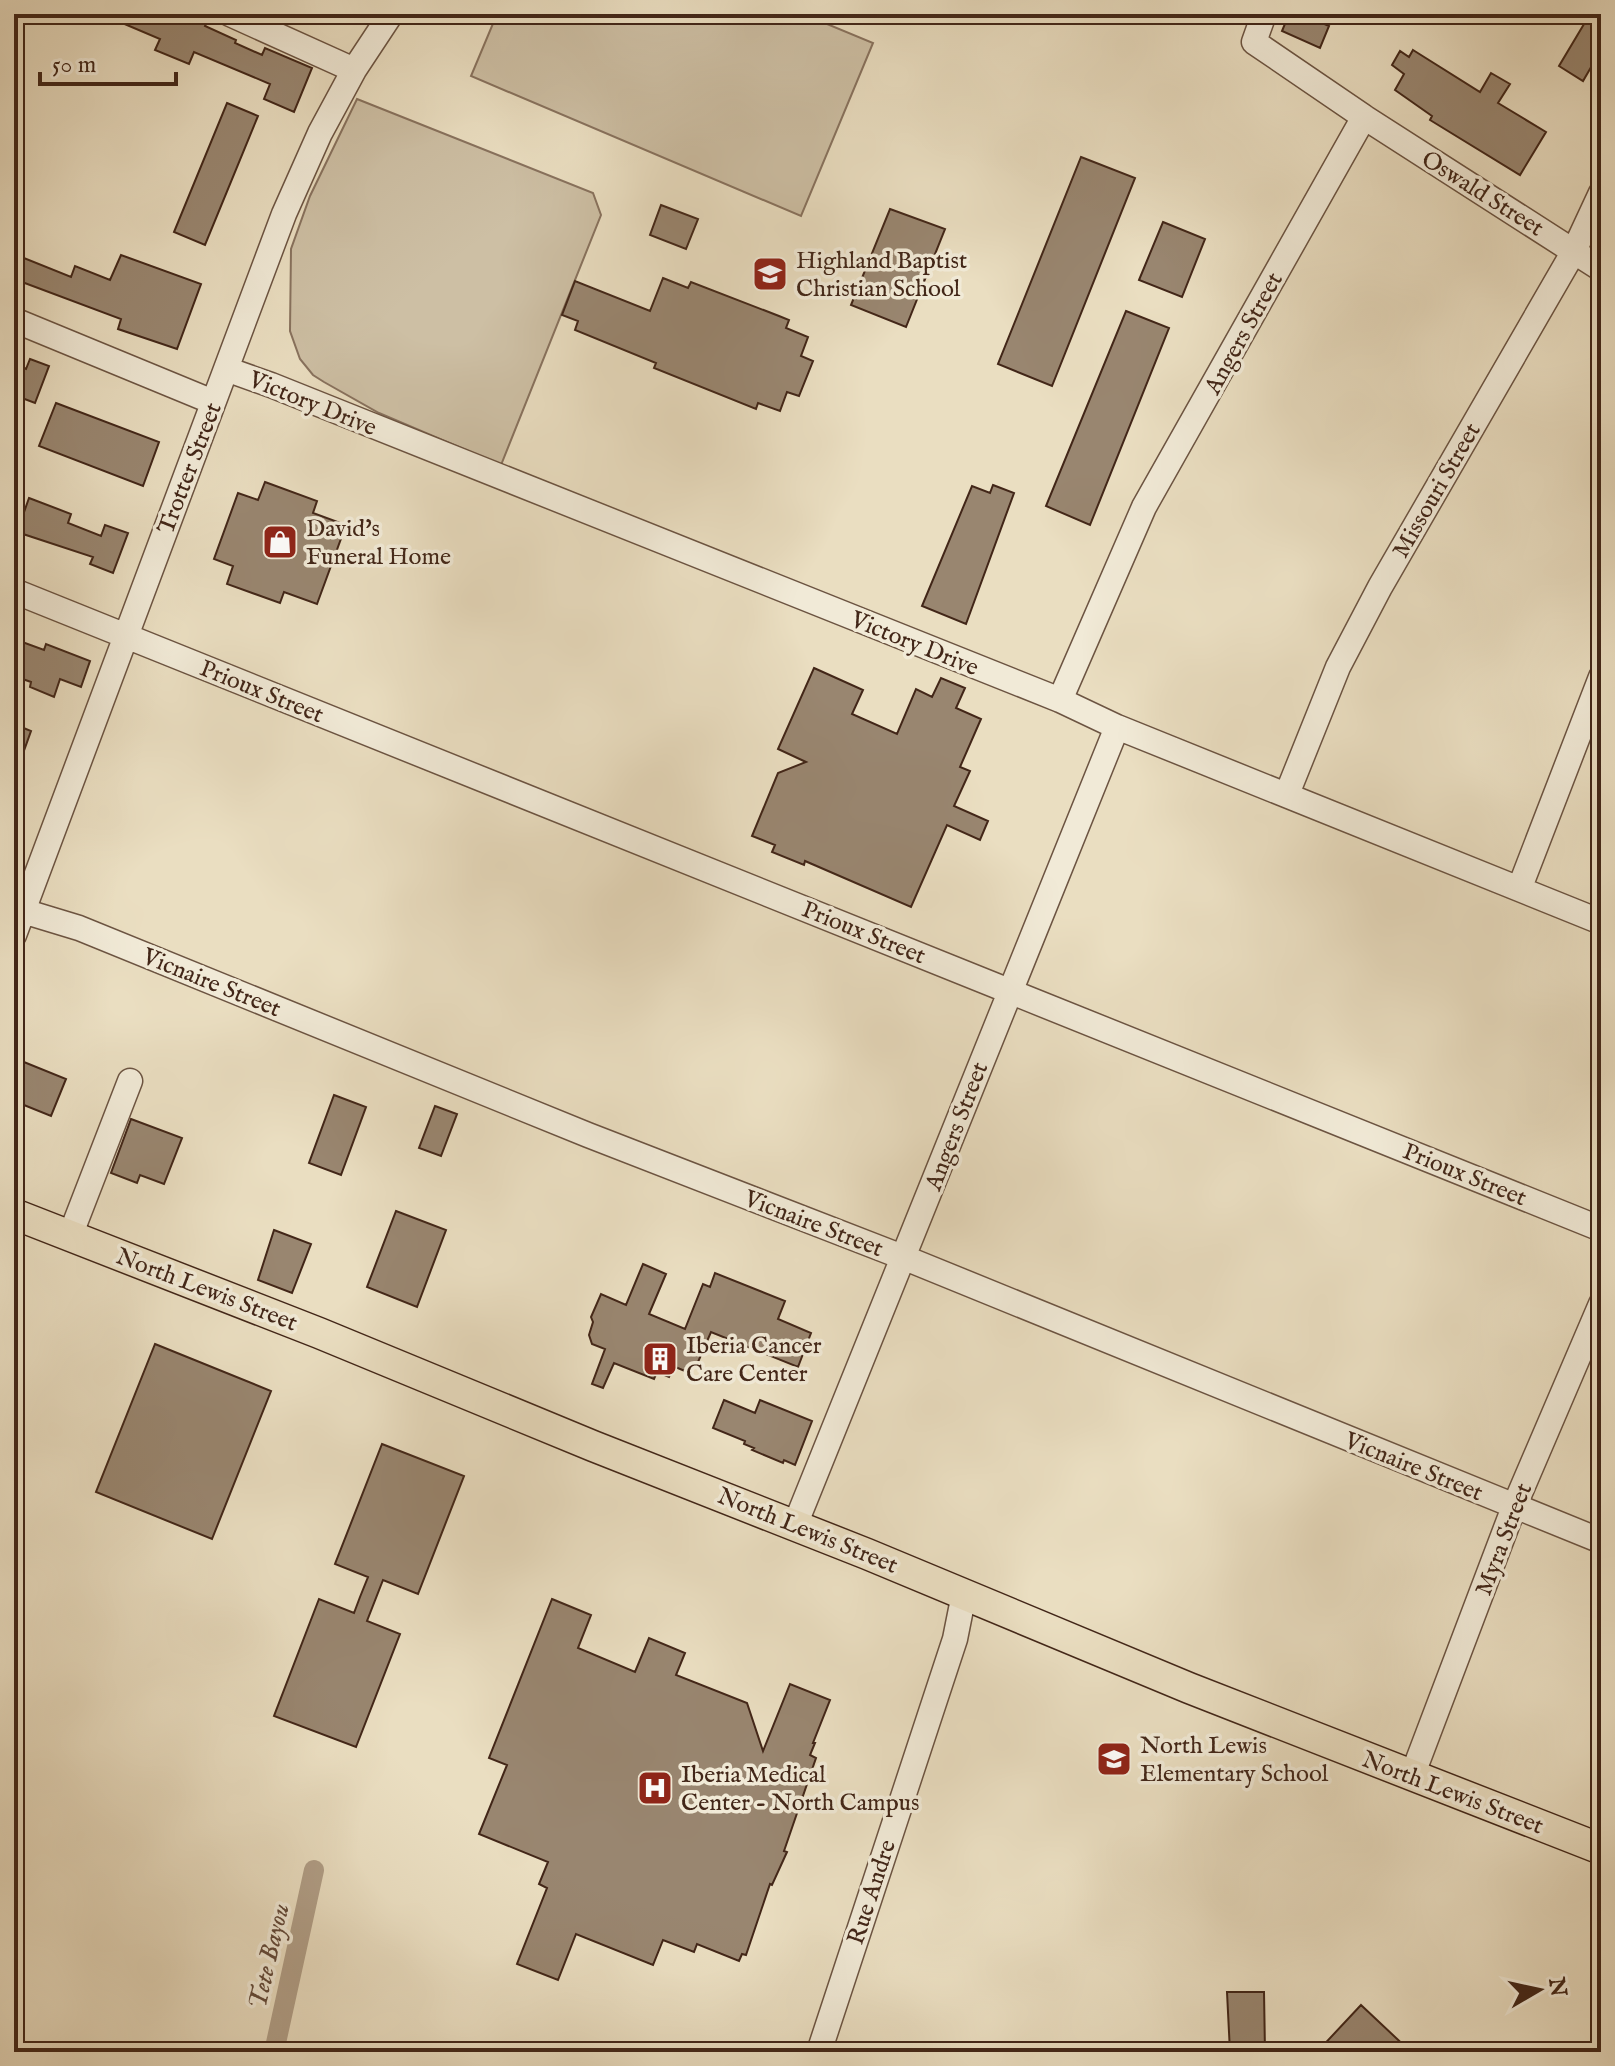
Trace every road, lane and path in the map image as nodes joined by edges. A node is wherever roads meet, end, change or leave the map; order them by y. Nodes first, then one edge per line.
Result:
1 (230, 14) edge
2 (391, 14) edge
3 (1264, 14) edge
4 (354, 70) junction
5 (1364, 117) junction
6 (1601, 193) edge
7 (1574, 251) junction
8 (1601, 269) edge
9 (14, 320) edge
10 (226, 369) junction
11 (213, 402) junction
12 (14, 591) edge
13 (126, 636) junction
14 (1601, 677) edge
15 (1060, 700) junction
16 (1117, 727) junction
17 (1287, 794) junction
18 (1520, 887) junction
19 (1601, 922) edge
20 (17, 926) edge
21 (1009, 990) junction
22 (130, 1081) dead end
23 (14, 1214) edge
24 (1601, 1229) edge
25 (70, 1236) junction
26 (905, 1258) junction
27 (1601, 1304) edge
28 (1514, 1507) junction
29 (795, 1525) junction
30 (1601, 1541) edge
31 (964, 1594) junction
32 (1412, 1776) junction
33 (1601, 1849) edge
34 (819, 2052) edge

1 - 4 street
2 - 4 street, Trotter Street
3 - 5 street
4 - 10 street, Trotter Street
5 - 7 street, Oswald Street
5 - 15 street, Angers Street
6 - 7 street, Missouri Street
7 - 8 street, Oswald Street
7 - 17 street, Missouri Street
9 - 11 street, Victory Drive
10 - 11 street, Trotter Street
10 - 15 street, Victory Drive
11 - 13 street, Trotter Street
12 - 13 street, Prioux Street
13 - 20 street, Trotter Street
13 - 21 street, Prioux Street
14 - 18 street
15 - 16 street, Victory Drive
16 - 17 street, Victory Drive
16 - 21 street, Angers Street
17 - 18 street, Victory Drive
18 - 19 street, Victory Drive
20 - 26 street, Vicnaire Street
21 - 24 street, Prioux Street
21 - 26 street, Angers Street
22 - 25 street
23 - 25 main road, North Lewis Street
25 - 29 main road, North Lewis Street
26 - 28 street, Vicnaire Street
26 - 29 street, Angers Street
27 - 28 street, Myra Street
28 - 30 street, Vicnaire Street
28 - 32 street, Myra Street
29 - 31 main road, North Lewis Street
31 - 32 main road, North Lewis Street
31 - 34 street, Rue Andre
32 - 33 main road, North Lewis Street

